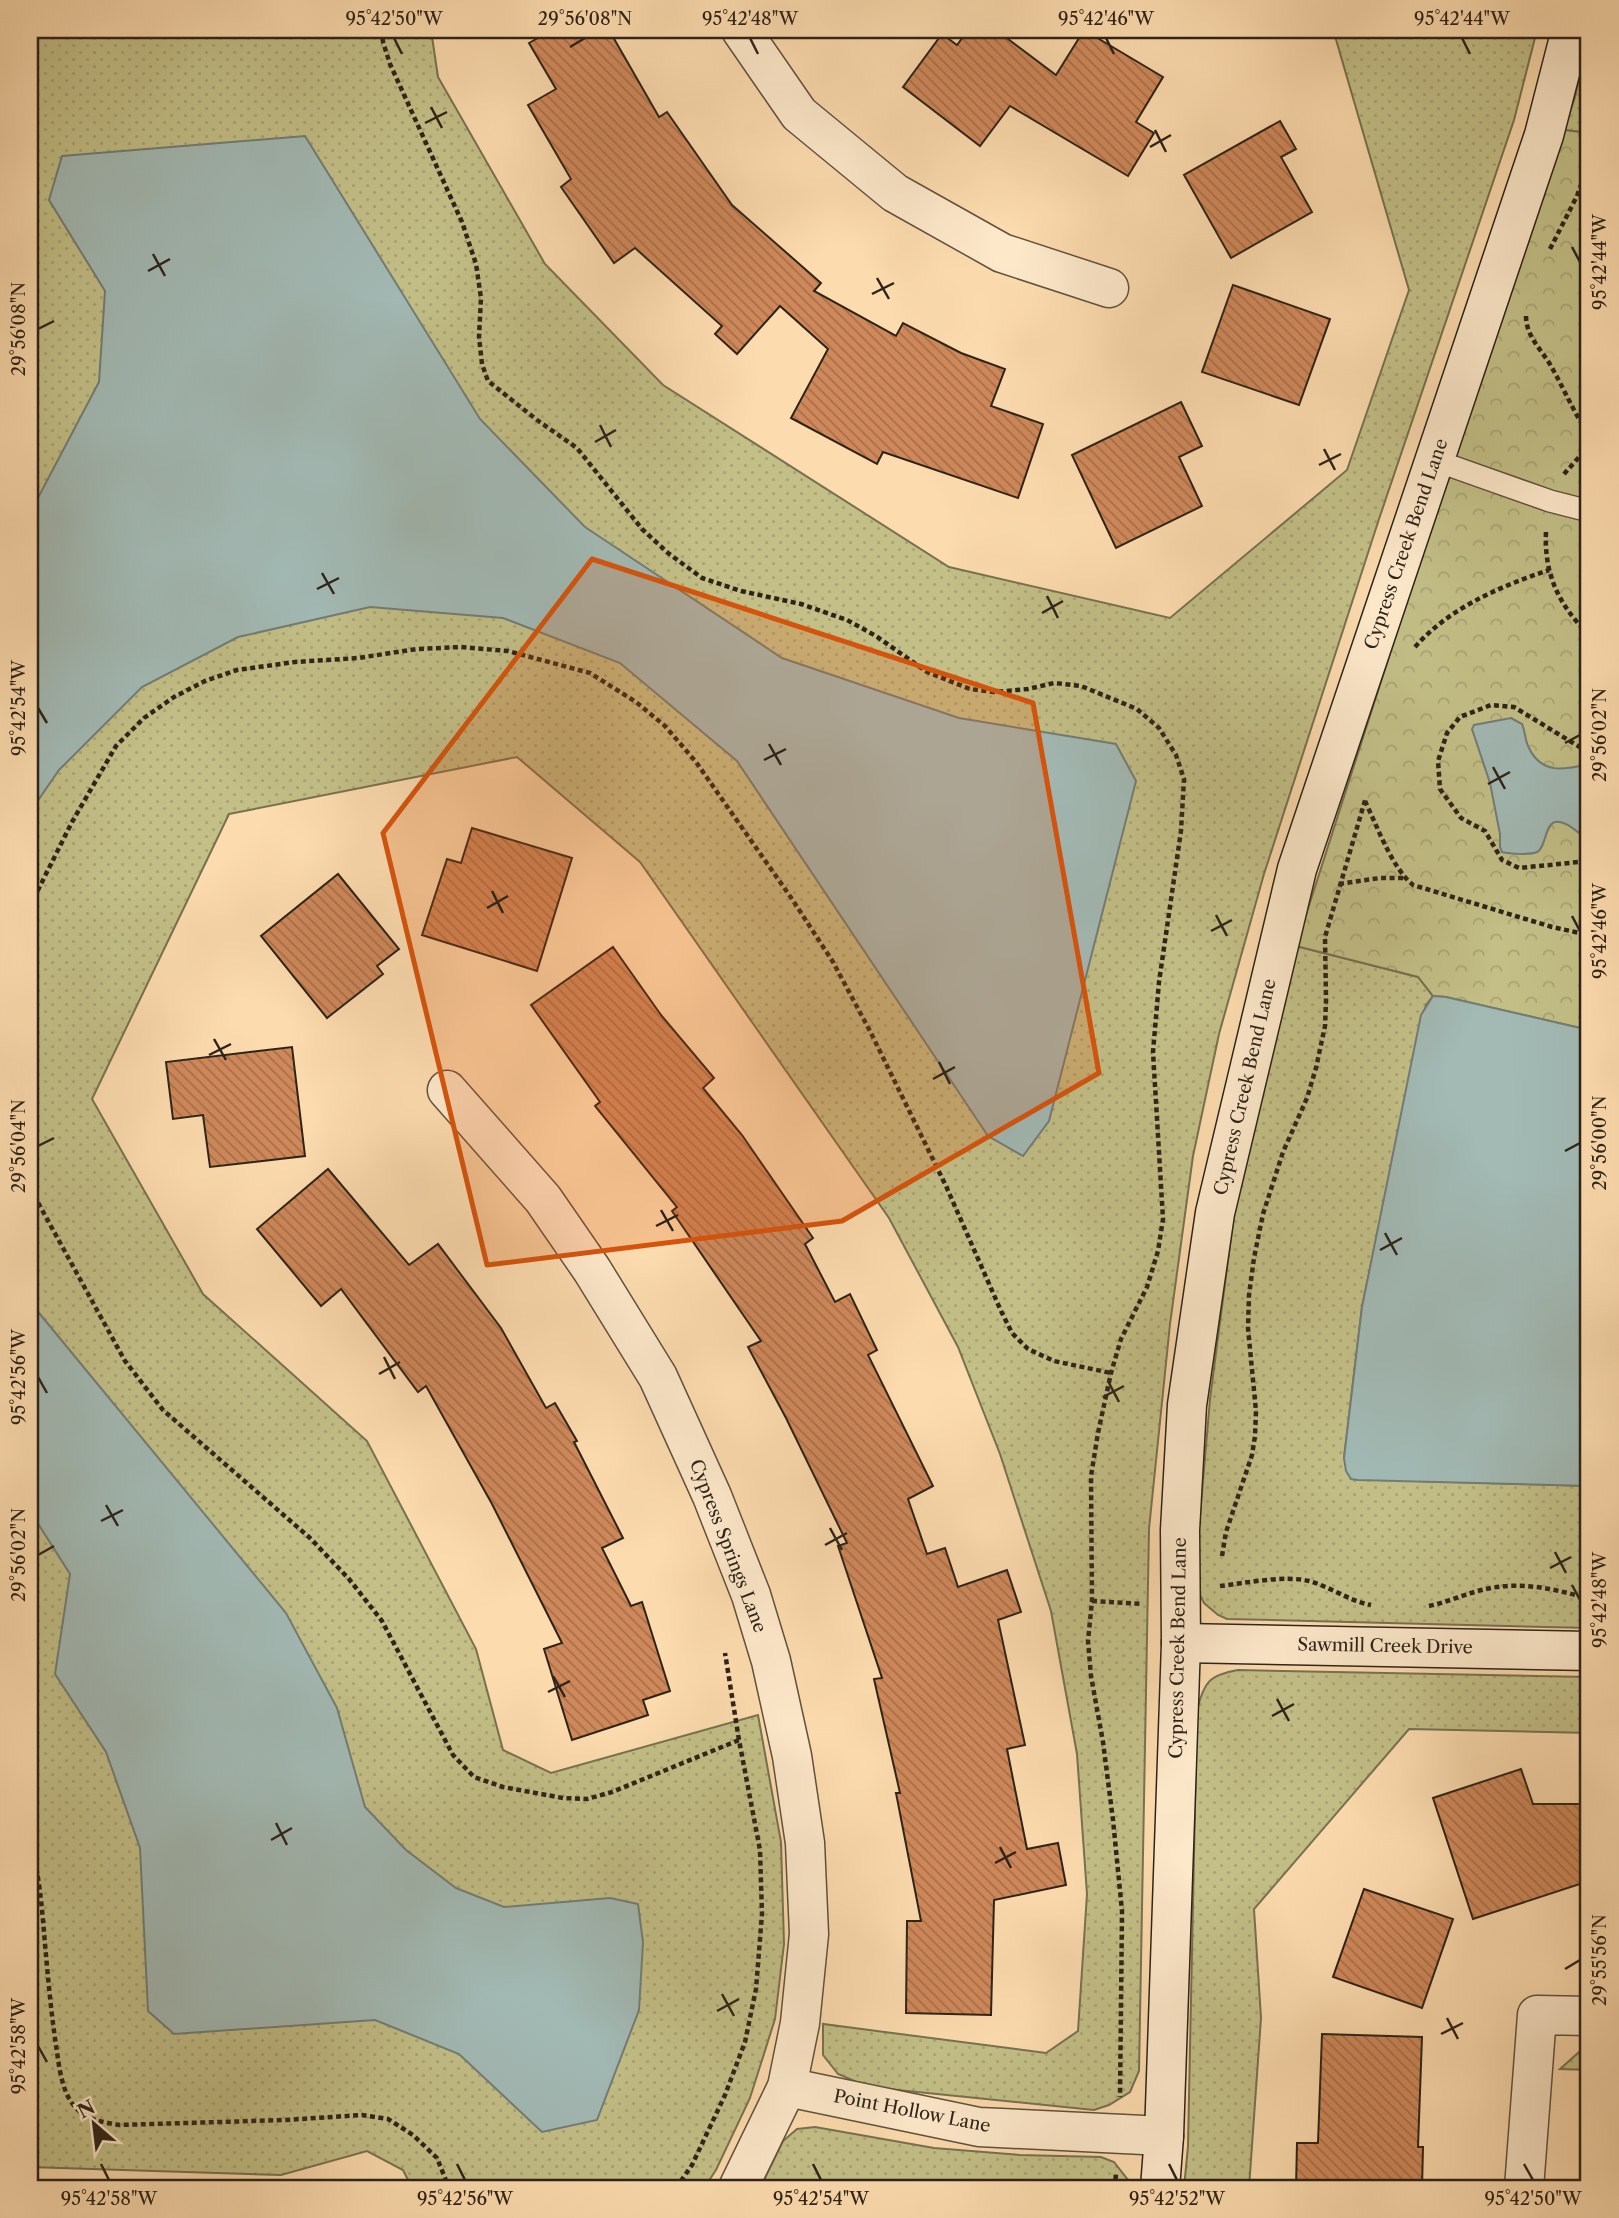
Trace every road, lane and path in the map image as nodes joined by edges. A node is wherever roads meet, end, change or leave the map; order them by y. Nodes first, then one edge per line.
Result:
1 (51, 30) edge
2 (382, 30) edge
3 (741, 30) edge
4 (1571, 30) edge
5 (30, 35) edge
6 (1589, 136) edge
7 (1550, 250) dead end
8 (1109, 288) dead end
9 (1528, 305) dead end
10 (1589, 435) edge
11 (1589, 446) edge
12 (1434, 460) junction
13 (1561, 480) dead end
14 (1589, 511) edge
15 (1546, 529) dead end
16 (1549, 570) junction
17 (1589, 635) edge
18 (1411, 651) dead end
19 (1589, 750) edge
20 (1366, 792) dead end
21 (1365, 801) junction
22 (1589, 861) edge
23 (1406, 878) junction
24 (1339, 884) junction
25 (30, 906) edge
26 (1589, 935) edge
27 (447, 1090) dead end
28 (30, 1188) edge
29 (1111, 1373) junction
30 (1220, 1565) dead end
31 (1220, 1576) dead end
32 (1589, 1599) edge
33 (1092, 1601) junction
34 (1144, 1604) dead end
35 (1419, 1606) dead end
36 (1382, 1607) dead end
37 (722, 1641) dead end
38 (1181, 1643) junction
39 (1589, 1651) edge
40 (739, 1740) junction
41 (30, 1843) edge
42 (1589, 2016) edge
43 (787, 2087) junction
44 (1120, 2134) junction
45 (1164, 2136) junction
46 (449, 2188) edge
47 (676, 2188) edge
48 (738, 2188) edge
49 (1160, 2188) edge
50 (1524, 2188) edge

1 - 5 path
2 - 29 path
3 - 8 street
4 - 12 street, Cypress Creek Bend Lane
6 - 7 path
9 - 10 path
11 - 13 path
12 - 14 lane
12 - 38 street, Cypress Creek Bend Lane
15 - 16 path
16 - 17 path
16 - 18 path
19 - 22 path
20 - 21 path
21 - 23 path
21 - 24 path
23 - 24 path
23 - 26 path
24 - 30 path
25 - 29 path
27 - 43 street, Cypress Springs Lane
28 - 40 path
29 - 33 path
31 - 36 path
32 - 35 path
33 - 34 path
33 - 44 path
37 - 40 path
38 - 39 street, Sawmill Creek Drive
38 - 45 street, Cypress Creek Bend Lane
40 - 47 path
41 - 46 path
42 - 50 street
43 - 44 street, Point Hollow Lane
43 - 48 street, Cypress Springs Lane
44 - 45 street, Point Hollow Lane
45 - 49 street, Cypress Creek Bend Lane

